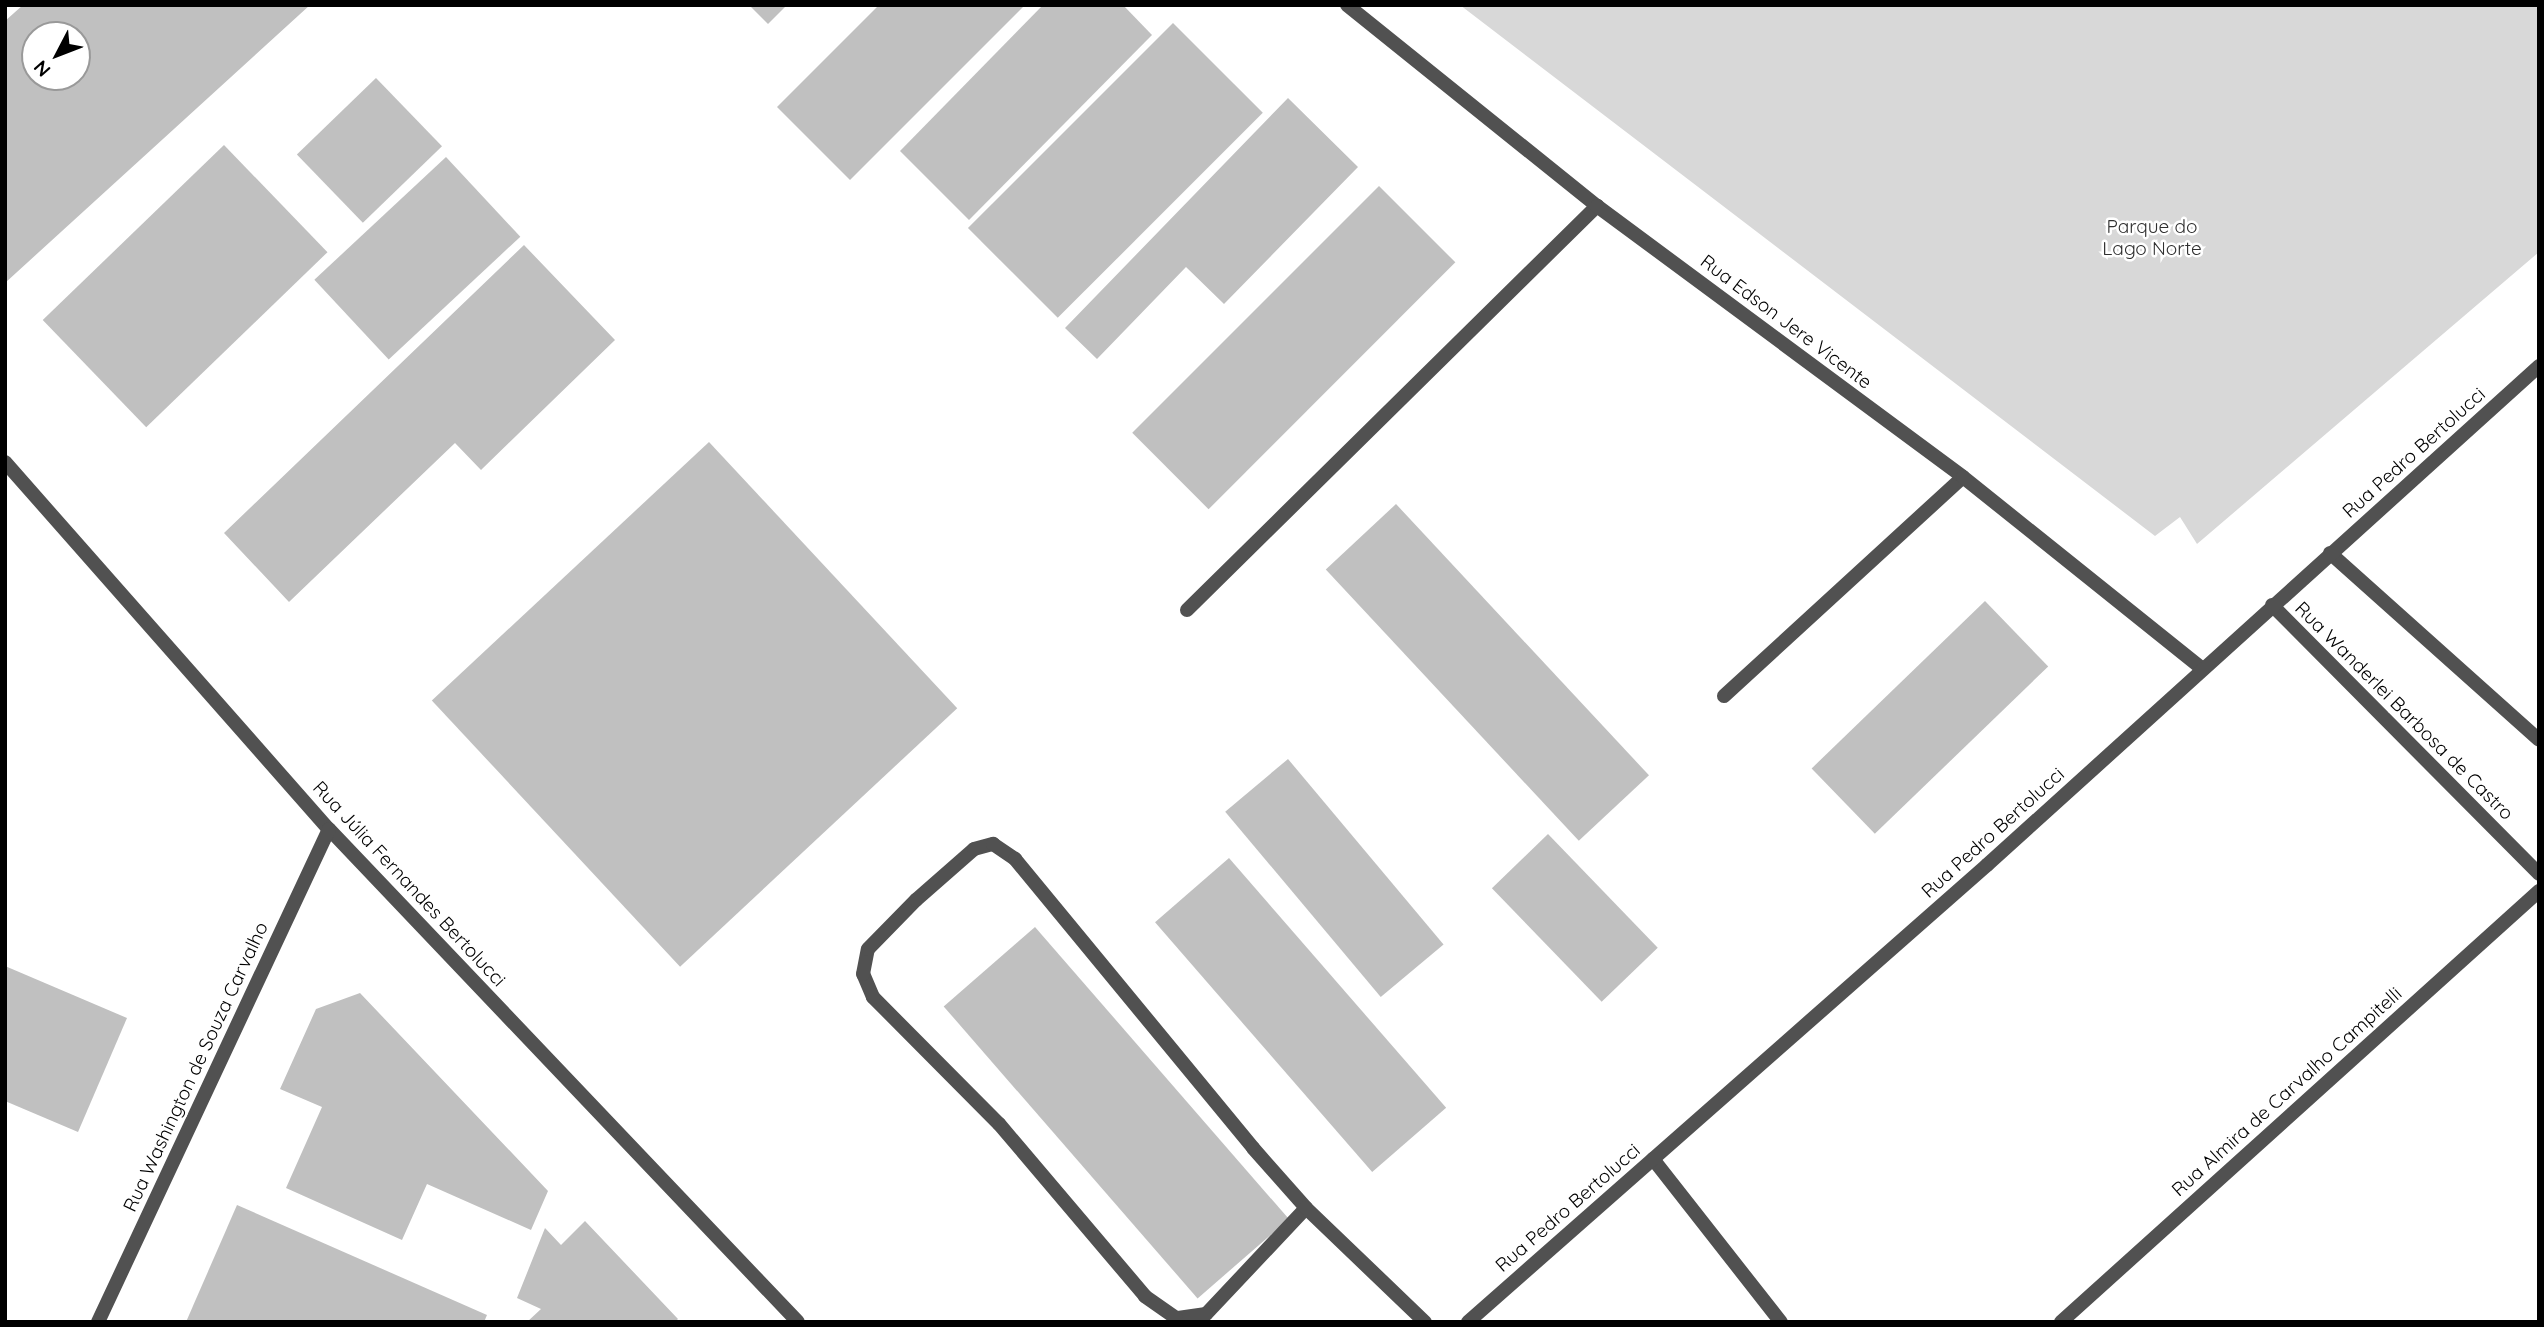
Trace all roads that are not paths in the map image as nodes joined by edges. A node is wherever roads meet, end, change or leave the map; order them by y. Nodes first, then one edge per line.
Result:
1 (1347, 5) edge
2 (1597, 206) junction
3 (2539, 366) edge
4 (5, 462) edge
5 (1963, 477) junction
6 (2330, 553) junction
7 (2272, 605) junction
8 (1187, 610) dead end
9 (2203, 669) junction
10 (1724, 696) dead end
11 (2539, 740) edge
12 (329, 830) junction
13 (2539, 874) edge
14 (2539, 891) edge
15 (1653, 1159) junction
16 (1306, 1208) junction
17 (98, 1322) edge
18 (798, 1322) edge
19 (1425, 1322) edge
20 (1468, 1322) edge
21 (1781, 1322) edge
22 (2061, 1322) edge

1 - 2 street, Rua Edson Jere Vicente
2 - 5 street, Rua Edson Jere Vicente
2 - 8 street
3 - 6 street, Rua Pedro Bertolucci
4 - 12 street, Rua Júlia Fernandes Bertolucci
5 - 9 street, Rua Edson Jere Vicente
5 - 10 street
6 - 7 street, Rua Pedro Bertolucci
6 - 11 street
7 - 9 street, Rua Pedro Bertolucci
7 - 13 street, Rua Wanderlei Barbosa de Castro
9 - 15 street, Rua Pedro Bertolucci
12 - 17 street, Rua Washington de Souza Carvalho
12 - 18 street, Rua Júlia Fernandes Bertolucci
14 - 22 street, Rua Almira de Carvalho Campitelli
15 - 20 street, Rua Pedro Bertolucci
15 - 21 street
16 - 16 street
16 - 19 street

